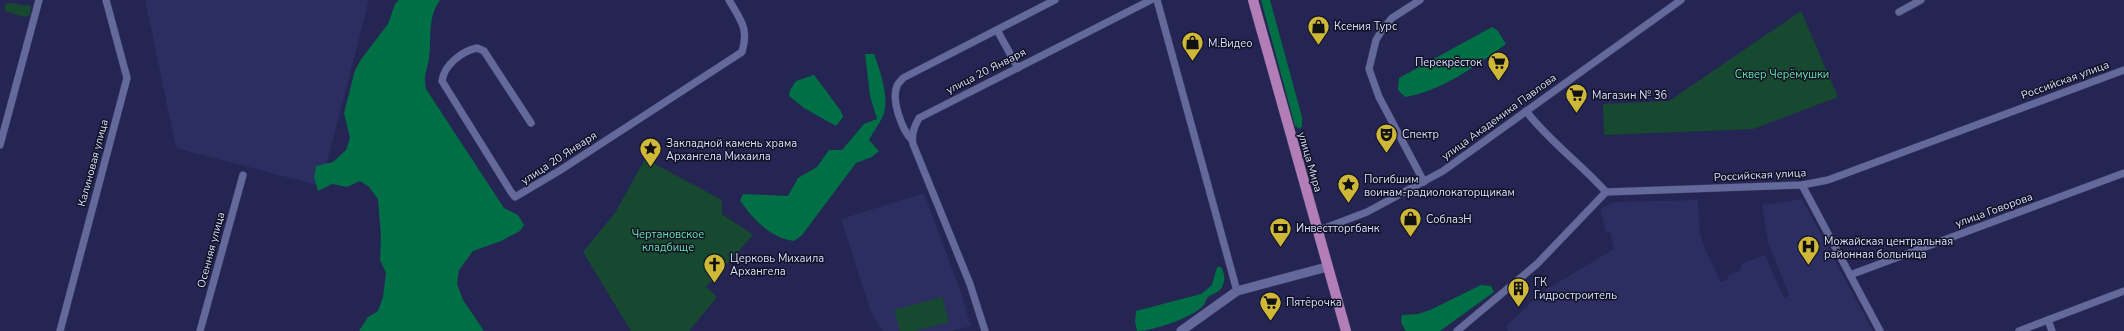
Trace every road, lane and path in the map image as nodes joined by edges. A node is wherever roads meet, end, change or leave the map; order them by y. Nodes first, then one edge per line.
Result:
1 (39, 0) edge
2 (106, 0) edge
3 (729, 0) edge
4 (1055, 0) edge
5 (1151, 0) edge
6 (1157, 0) edge
7 (1253, 0) edge
8 (1420, 0) edge
9 (1681, 0) edge
10 (1921, 0) edge
11 (1899, 12) dead end
12 (997, 30) junction
13 (1018, 68) junction
14 (2124, 70) edge
15 (1526, 111) junction
16 (530, 123) dead end
17 (912, 140) junction
18 (0, 145) edge
19 (2124, 173) edge
20 (243, 175) dead end
21 (1424, 182) junction
22 (1802, 186) junction
23 (1606, 192) junction
24 (1317, 231) junction
25 (1327, 267) junction
26 (1850, 275) junction
27 (1237, 290) junction
28 (2124, 291) edge
29 (2048, 320) junction
30 (60, 331) edge
31 (200, 331) edge
32 (985, 331) edge
33 (1181, 331) edge
34 (1346, 331) edge
35 (1457, 331) edge
36 (1880, 331) edge
37 (2019, 331) edge
38 (2052, 331) edge

1 - 18 street
2 - 30 street, Калиновая улица
3 - 16 street, улица 20 Января
4 - 12 street
5 - 13 street, улица 20 Января
6 - 27 street
7 - 24 main road, улица Мира
8 - 21 street
9 - 15 street, улица Академика Павлова
10 - 11 street
12 - 13 street
12 - 17 street
13 - 17 street, улица 20 Января
14 - 22 street, Российская улица
15 - 21 street, улица Академика Павлова
15 - 23 street
17 - 32 street
19 - 26 street, улица Говорова
20 - 31 street, Осенняя улица
21 - 24 street, улица Академика Павлова
22 - 23 street, Российская улица
22 - 26 street
23 - 35 street
24 - 25 main road, улица Мира
25 - 27 street
25 - 34 main road, улица Мира
26 - 36 street
27 - 33 street
28 - 29 street
29 - 37 street
29 - 38 street

